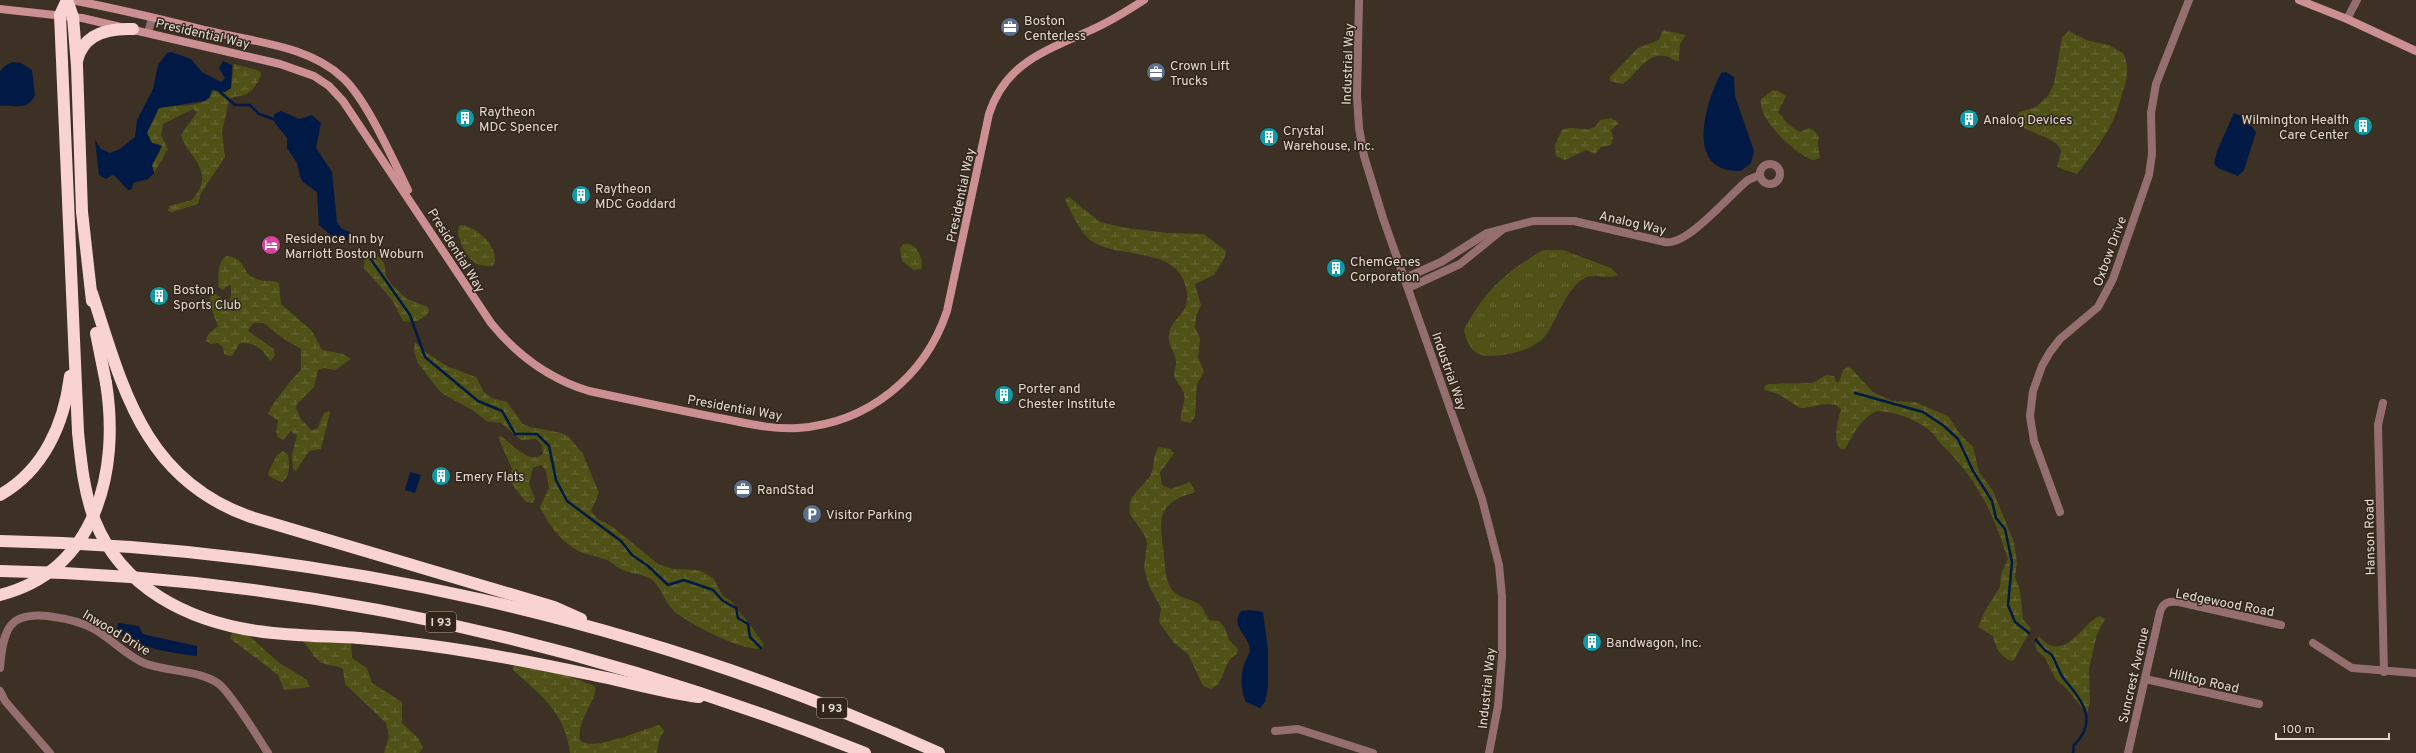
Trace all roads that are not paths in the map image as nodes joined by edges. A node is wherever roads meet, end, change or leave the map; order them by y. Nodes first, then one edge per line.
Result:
1 (68, 0) edge
2 (1144, 0) edge
3 (1359, 0) edge
4 (2189, 0) edge
5 (2299, 0) edge
6 (2357, 0) edge
7 (0, 9) edge
8 (60, 15) junction
9 (73, 17) junction
10 (152, 18) junction
11 (2347, 19) junction
12 (133, 29) junction
13 (148, 32) junction
14 (2416, 51) edge
15 (77, 66) junction
16 (1760, 175) dead end
17 (417, 209) junction
18 (1502, 230) junction
19 (1405, 278) junction
20 (1408, 288) junction
21 (92, 294) junction
22 (73, 335) junction
23 (2383, 403) dead end
24 (0, 495) edge
25 (2060, 512) dead end
26 (0, 541) edge
27 (0, 571) edge
28 (0, 595) edge
29 (2165, 604) joint
30 (2281, 625) dead end
31 (617, 635) junction
32 (2314, 643) dead end
33 (0, 668) edge
34 (2384, 672) junction
35 (2416, 674) edge
36 (2145, 679) junction
37 (0, 691) edge
38 (727, 701) junction
39 (2259, 704) dead end
40 (1275, 731) dead end
41 (50, 753) edge
42 (268, 753) edge
43 (865, 753) edge
44 (939, 753) edge
45 (1373, 753) edge
46 (1489, 753) edge
47 (2128, 753) edge

1 - 8 highway
1 - 9 highway
1 - 10 street, Presidential Way
2 - 17 street, Presidential Way
3 - 19 street, Industrial Way
4 - 25 street, Oxbow Drive
5 - 11 street
6 - 11 street
7 - 8 street, Presidential Way
8 - 9 street, Presidential Way
8 - 22 highway
9 - 12 street, Presidential Way
9 - 15 highway
10 - 13 street
10 - 17 street, Presidential Way
11 - 14 street
12 - 13 street, Presidential Way
12 - 15 highway
13 - 17 street, Presidential Way
15 - 21 highway
16 - 18 street, Analog Way
18 - 19 street, Analog Way
18 - 20 street, Analog Way
19 - 20 street, Industrial Way
20 - 46 street, Industrial Way
21 - 28 highway, bridge
21 - 31 highway
22 - 24 highway
22 - 38 highway, bridge
23 - 34 street, Hanson Road
26 - 31 highway, I 93
27 - 38 highway, I 93
29 - 30 street, Ledgewood Road
29 - 36 street, Suncrest Avenue
31 - 44 highway, I 93
32 - 34 street
33 - 42 street, Inwood Drive
34 - 35 street
36 - 39 street, Hilltop Road
36 - 47 street, Suncrest Avenue
37 - 41 street
38 - 43 highway, I 93
40 - 45 street

